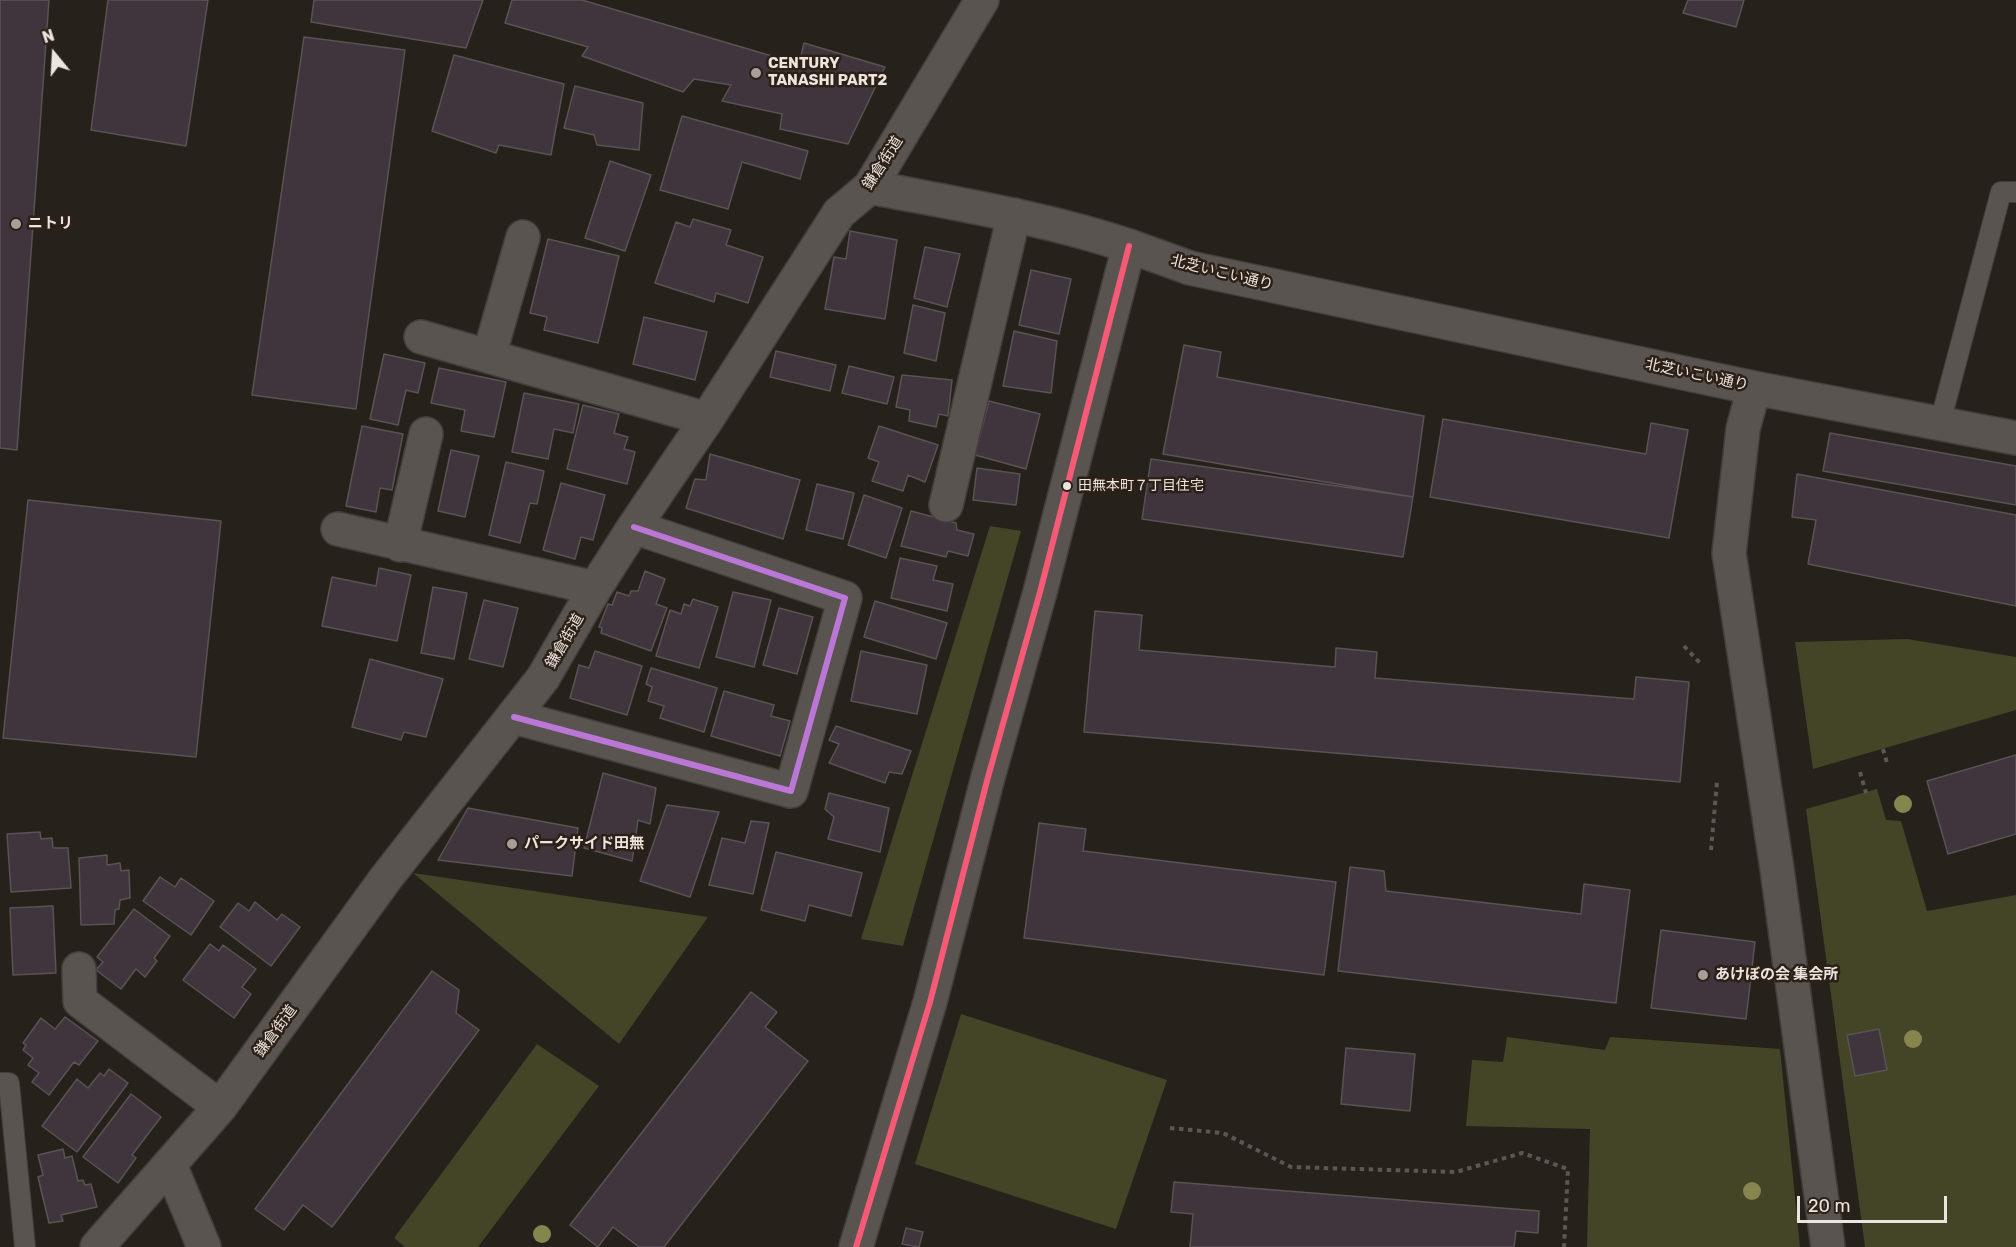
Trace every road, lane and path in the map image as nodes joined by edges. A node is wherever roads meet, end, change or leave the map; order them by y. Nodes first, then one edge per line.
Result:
1 (982, 0) edge
2 (870, 187) junction
3 (2016, 192) edge
4 (1014, 215) junction
5 (523, 237) dead end
6 (1129, 246) junction
7 (421, 337) dead end
8 (489, 356) junction
9 (1754, 387) junction
10 (707, 419) junction
11 (1940, 423) junction
12 (426, 434) dead end
13 (2016, 438) edge
14 (946, 505) dead end
15 (634, 526) junction
16 (338, 529) dead end
17 (400, 545) junction
18 (595, 588) junction
19 (514, 717) junction
20 (1883, 749) dead end
21 (1887, 763) dead end
22 (1860, 772) dead end
23 (1866, 793) dead end
24 (79, 969) dead end
25 (0, 1083) edge
26 (220, 1107) junction
27 (1170, 1128) dead end
28 (170, 1166) junction
29 (25, 1247) edge
30 (97, 1247) edge
31 (204, 1247) edge
32 (855, 1247) edge
33 (1564, 1247) edge
34 (1828, 1247) edge

1 - 2 street, 鎌倉街道
2 - 4 street, 北芝いこい通り
2 - 10 street, 鎌倉街道
3 - 11 lane
4 - 6 street, 北芝いこい通り
4 - 14 street
5 - 8 street
6 - 9 street, 北芝いこい通り
6 - 32 street
7 - 8 street
8 - 10 street
9 - 11 street, 北芝いこい通り
9 - 34 street
10 - 15 street, 鎌倉街道
11 - 13 street, 北芝いこい通り
12 - 17 street
15 - 18 street, 鎌倉街道
15 - 19 street
16 - 17 street
17 - 18 street
18 - 19 street, 鎌倉街道
19 - 26 street, 鎌倉街道
20 - 21 path
22 - 23 path
24 - 26 street
25 - 29 lane
26 - 28 street, 鎌倉街道
27 - 33 path
28 - 30 street, 鎌倉街道
28 - 31 street

